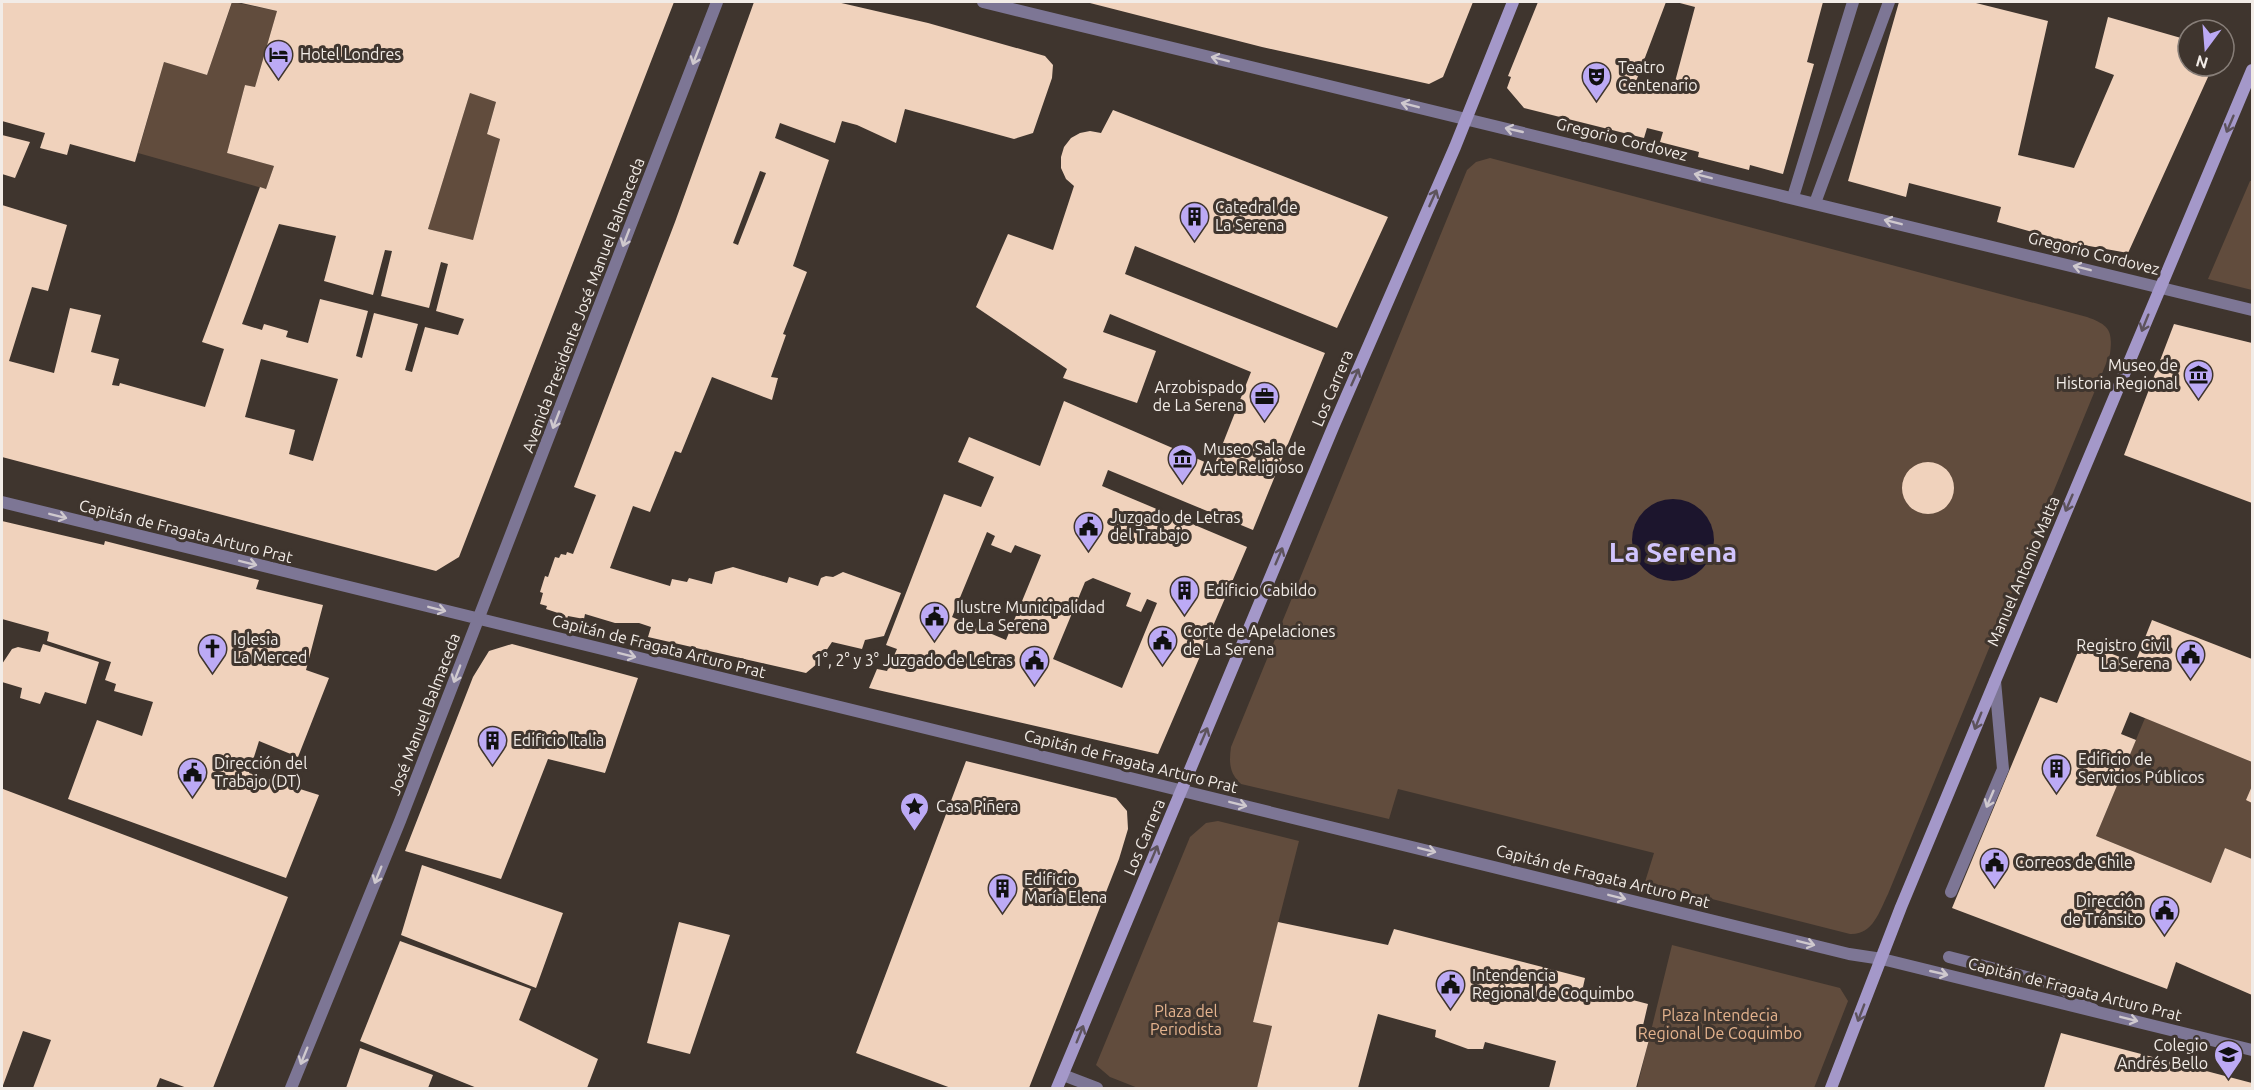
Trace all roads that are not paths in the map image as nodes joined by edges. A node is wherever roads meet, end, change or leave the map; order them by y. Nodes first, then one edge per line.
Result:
1 (717, 2) edge
2 (983, 2) edge
3 (1514, 2) edge
4 (1853, 2) edge
5 (1888, 2) edge
6 (2253, 70) edge
7 (1467, 118) junction
8 (1793, 197) junction
9 (1815, 203) junction
10 (2160, 286) junction
11 (2253, 310) edge
12 (2, 502) edge
13 (478, 619) junction
14 (1995, 681) junction
15 (1181, 790) junction
16 (1951, 892) dead end
17 (1949, 957) dead end
18 (1882, 959) junction
19 (2094, 1010) junction
20 (2253, 1050) edge
21 (1063, 1075) junction
22 (291, 1089) edge
23 (1057, 1089) edge
24 (1097, 1089) edge
25 (1831, 1089) edge

1 -> 13 street, Avenida Presidente José Manuel Balmaceda
7 -> 2 street, Gregorio Cordovez
3 - 7 street, Los Carrera
4 - 8 street
5 - 9 street
6 -> 10 street, Manuel Antonio Matta
8 -> 7 street, Gregorio Cordovez
15 -> 7 street, Los Carrera
8 - 9 street, Gregorio Cordovez
10 -> 9 street, Gregorio Cordovez
10 - 11 street, Gregorio Cordovez
10 -> 14 street, Manuel Antonio Matta
12 -> 13 street, Capitán de Fragata Arturo Prat
13 -> 15 street, Capitán de Fragata Arturo Prat
13 -> 22 street, José Manuel Balmaceda
14 -> 16 street
14 -> 18 street, Manuel Antonio Matta
15 -> 18 street, Capitán de Fragata Arturo Prat
21 -> 15 street, Los Carrera
17 - 19 street
18 -> 19 street, Capitán de Fragata Arturo Prat
18 -> 25 street, Manuel Antonio Matta
19 -> 20 street, Capitán de Fragata Arturo Prat
21 - 23 street, Los Carrera
21 - 24 street

